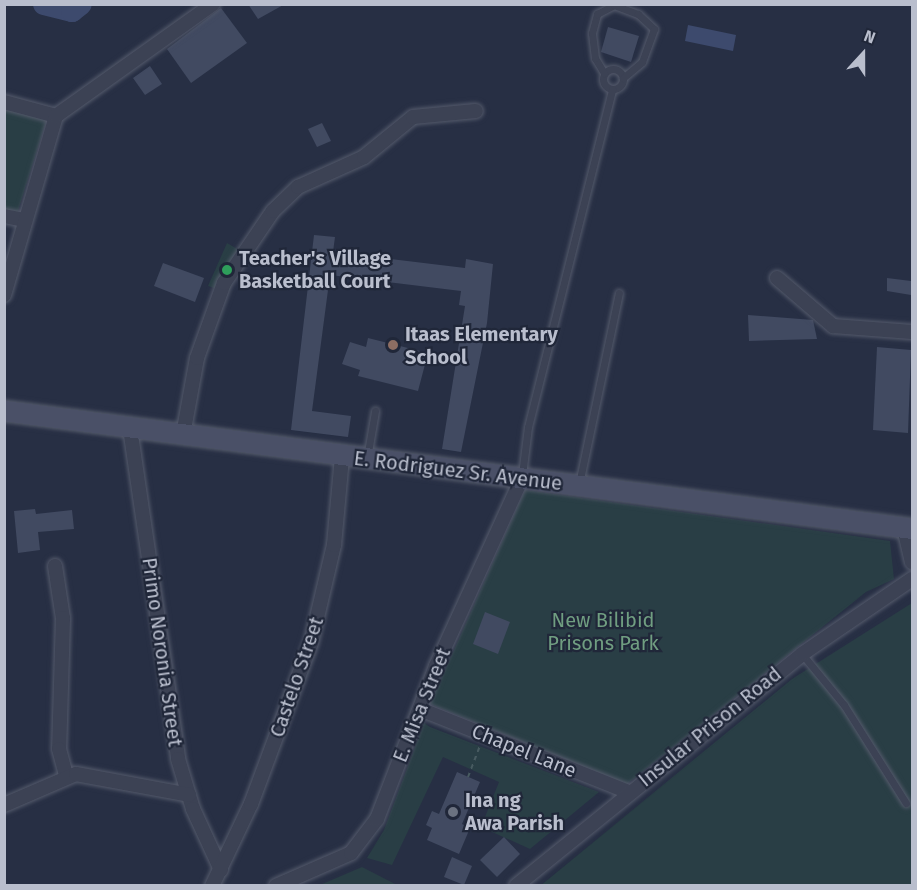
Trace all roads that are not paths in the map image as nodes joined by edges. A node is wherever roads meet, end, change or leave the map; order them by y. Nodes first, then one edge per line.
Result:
1 (213, 4) edge
2 (604, 73) junction
3 (624, 78) junction
4 (612, 89) junction
5 (4, 102) edge
6 (476, 111) dead end
7 (56, 116) junction
8 (4, 216) edge
9 (24, 220) junction
10 (777, 278) dead end
11 (619, 293) dead end
12 (4, 295) edge
13 (912, 332) edge
14 (4, 411) edge
15 (375, 411) dead end
16 (130, 428) junction
17 (183, 435) junction
18 (342, 457) junction
19 (367, 460) junction
20 (522, 478) junction
21 (579, 486) junction
22 (908, 529) edge
23 (912, 562) edge
24 (56, 566) dead end
25 (912, 579) edge
26 (802, 654) junction
27 (420, 709) junction
28 (66, 776) junction
29 (628, 792) junction
30 (189, 795) junction
31 (906, 803) dead end
32 (4, 805) edge
33 (221, 870) junction
34 (212, 885) edge
35 (276, 885) edge
36 (516, 885) edge

1 - 7 street
2 - 3 lane
2 - 3 lane
2 - 4 lane
3 - 4 lane
4 - 20 lane
5 - 7 street
6 - 17 street
7 - 9 street
8 - 9 street
9 - 12 street
10 - 13 street
11 - 21 lane
14 - 16 street, E. Rodriguez Sr. Avenue
15 - 19 lane
16 - 17 street, E. Rodriguez Sr. Avenue
16 - 30 street, Primo Noronia Street
17 - 18 street, E. Rodriguez Sr. Avenue
18 - 19 street, E. Rodriguez Sr. Avenue
18 - 33 street, Castelo Street
19 - 20 street, E. Rodriguez Sr. Avenue
20 - 21 street, E. Rodriguez Sr. Avenue
20 - 27 street, E. Misa Street
21 - 22 street, E. Rodriguez Sr. Avenue
22 - 23 street
24 - 28 street
25 - 26 street, Insular Prison Road
26 - 29 street, Insular Prison Road
26 - 31 lane
27 - 29 street, Chapel Lane
27 - 35 street, E. Misa Street
28 - 30 street
28 - 32 street
29 - 36 street, Insular Prison Road
30 - 33 street, Primo Noronia Street
33 - 34 street, Castelo Street

